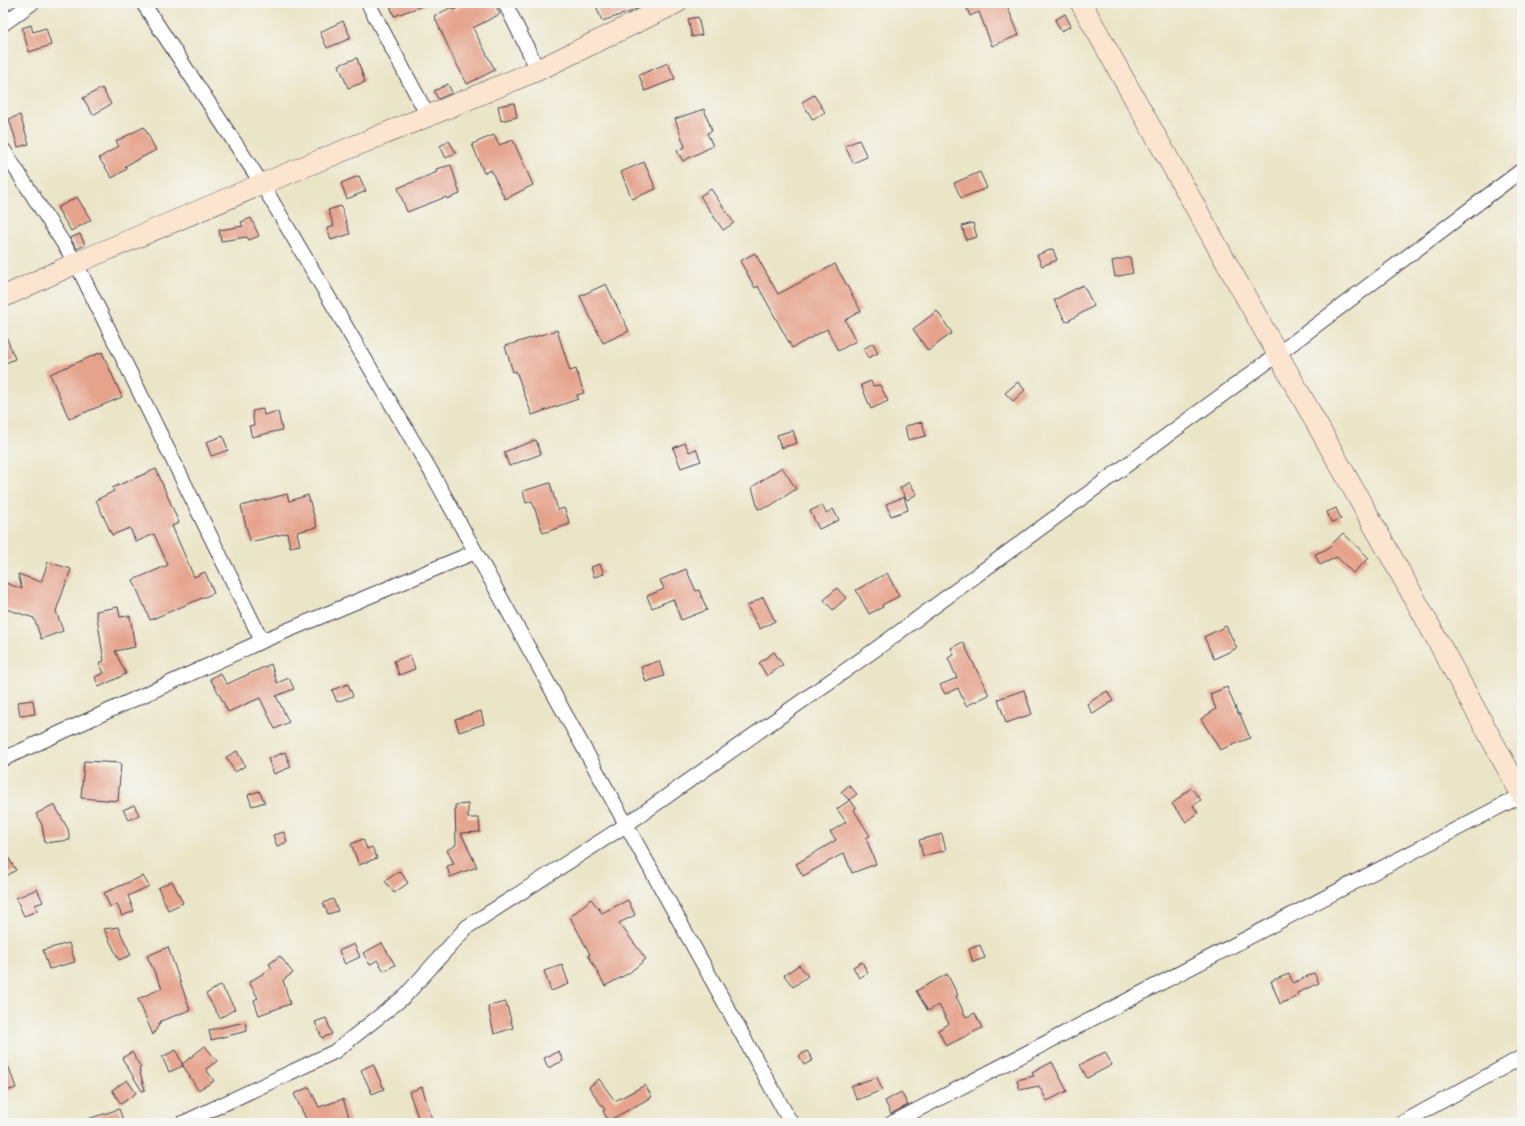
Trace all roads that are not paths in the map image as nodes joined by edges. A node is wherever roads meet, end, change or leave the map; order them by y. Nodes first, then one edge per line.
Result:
1 (32, 3) edge
2 (144, 3) edge
3 (368, 3) edge
4 (505, 3) edge
5 (1081, 3) edge
6 (669, 5) edge
7 (3, 24) edge
8 (538, 70) junction
9 (428, 116) junction
10 (3, 149) edge
11 (1522, 170) edge
12 (262, 184) junction
13 (76, 263) junction
14 (3, 297) edge
15 (1278, 354) junction
16 (475, 552) junction
17 (262, 641) junction
18 (3, 760) edge
19 (1522, 795) edge
20 (626, 825) junction
21 (1522, 1057) edge
22 (187, 1122) edge
23 (791, 1123) edge
24 (892, 1123) edge
25 (1402, 1123) edge

1 - 7 street
2 - 12 street
3 - 9 street
4 - 8 street
5 - 15 street
6 - 8 street
8 - 9 street
9 - 12 street
10 - 13 street
11 - 15 street
12 - 13 street
12 - 16 street
13 - 14 street
13 - 17 street
15 - 19 street
15 - 20 street
16 - 17 street
16 - 20 street
17 - 18 street
19 - 24 street
20 - 22 street
20 - 23 street
21 - 25 street

